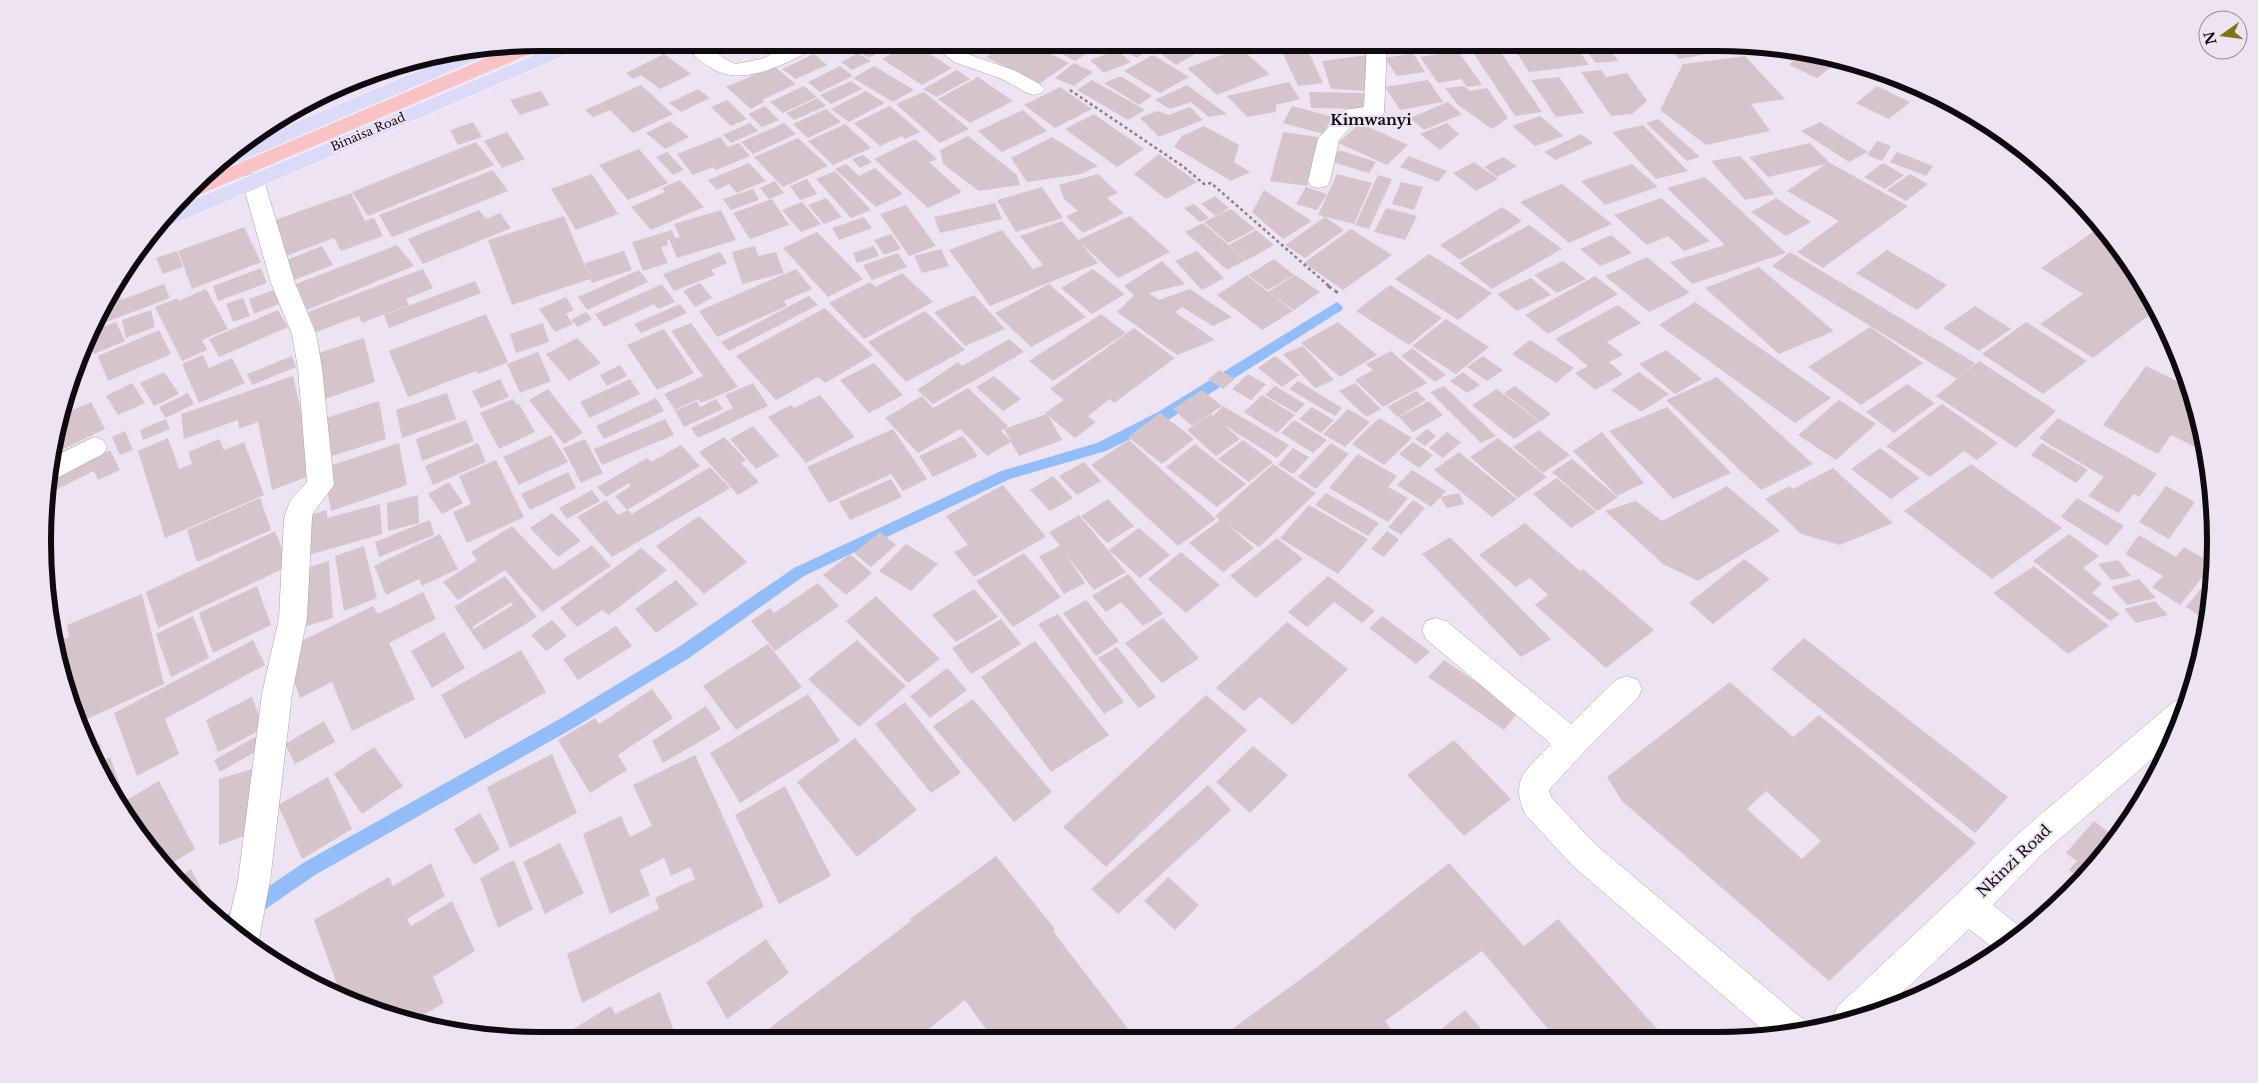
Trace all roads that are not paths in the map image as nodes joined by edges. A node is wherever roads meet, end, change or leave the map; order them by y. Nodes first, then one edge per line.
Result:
1 (557, 51) edge
2 (703, 51) edge
3 (794, 51) edge
4 (952, 51) edge
5 (1377, 51) edge
6 (469, 57) edge
7 (1034, 89) road end
8 (245, 151) edge
9 (253, 181) junction
10 (1319, 181) dead end
11 (176, 214) edge
12 (94, 447) dead end
13 (57, 466) edge
14 (1436, 630) dead end
15 (1627, 689) dead end
16 (2165, 737) edge
17 (1572, 743) junction
18 (2158, 748) edge
19 (1968, 906) junction
20 (244, 931) edge
21 (2006, 937) edge
22 (1858, 1011) edge
23 (1786, 1027) edge

1 - 9 main road, Binaisa Road
2 - 3 street
4 - 7 street
5 - 10 street
6 - 8 main road
9 - 11 main road, Binaisa Road
9 - 20 street
12 - 13 street
14 - 17 street
15 - 17 street
16 - 18 street, Nkinzi Road
17 - 23 street
18 - 19 street, Nkinzi Road
19 - 21 street
19 - 22 street, Nkinzi Road

